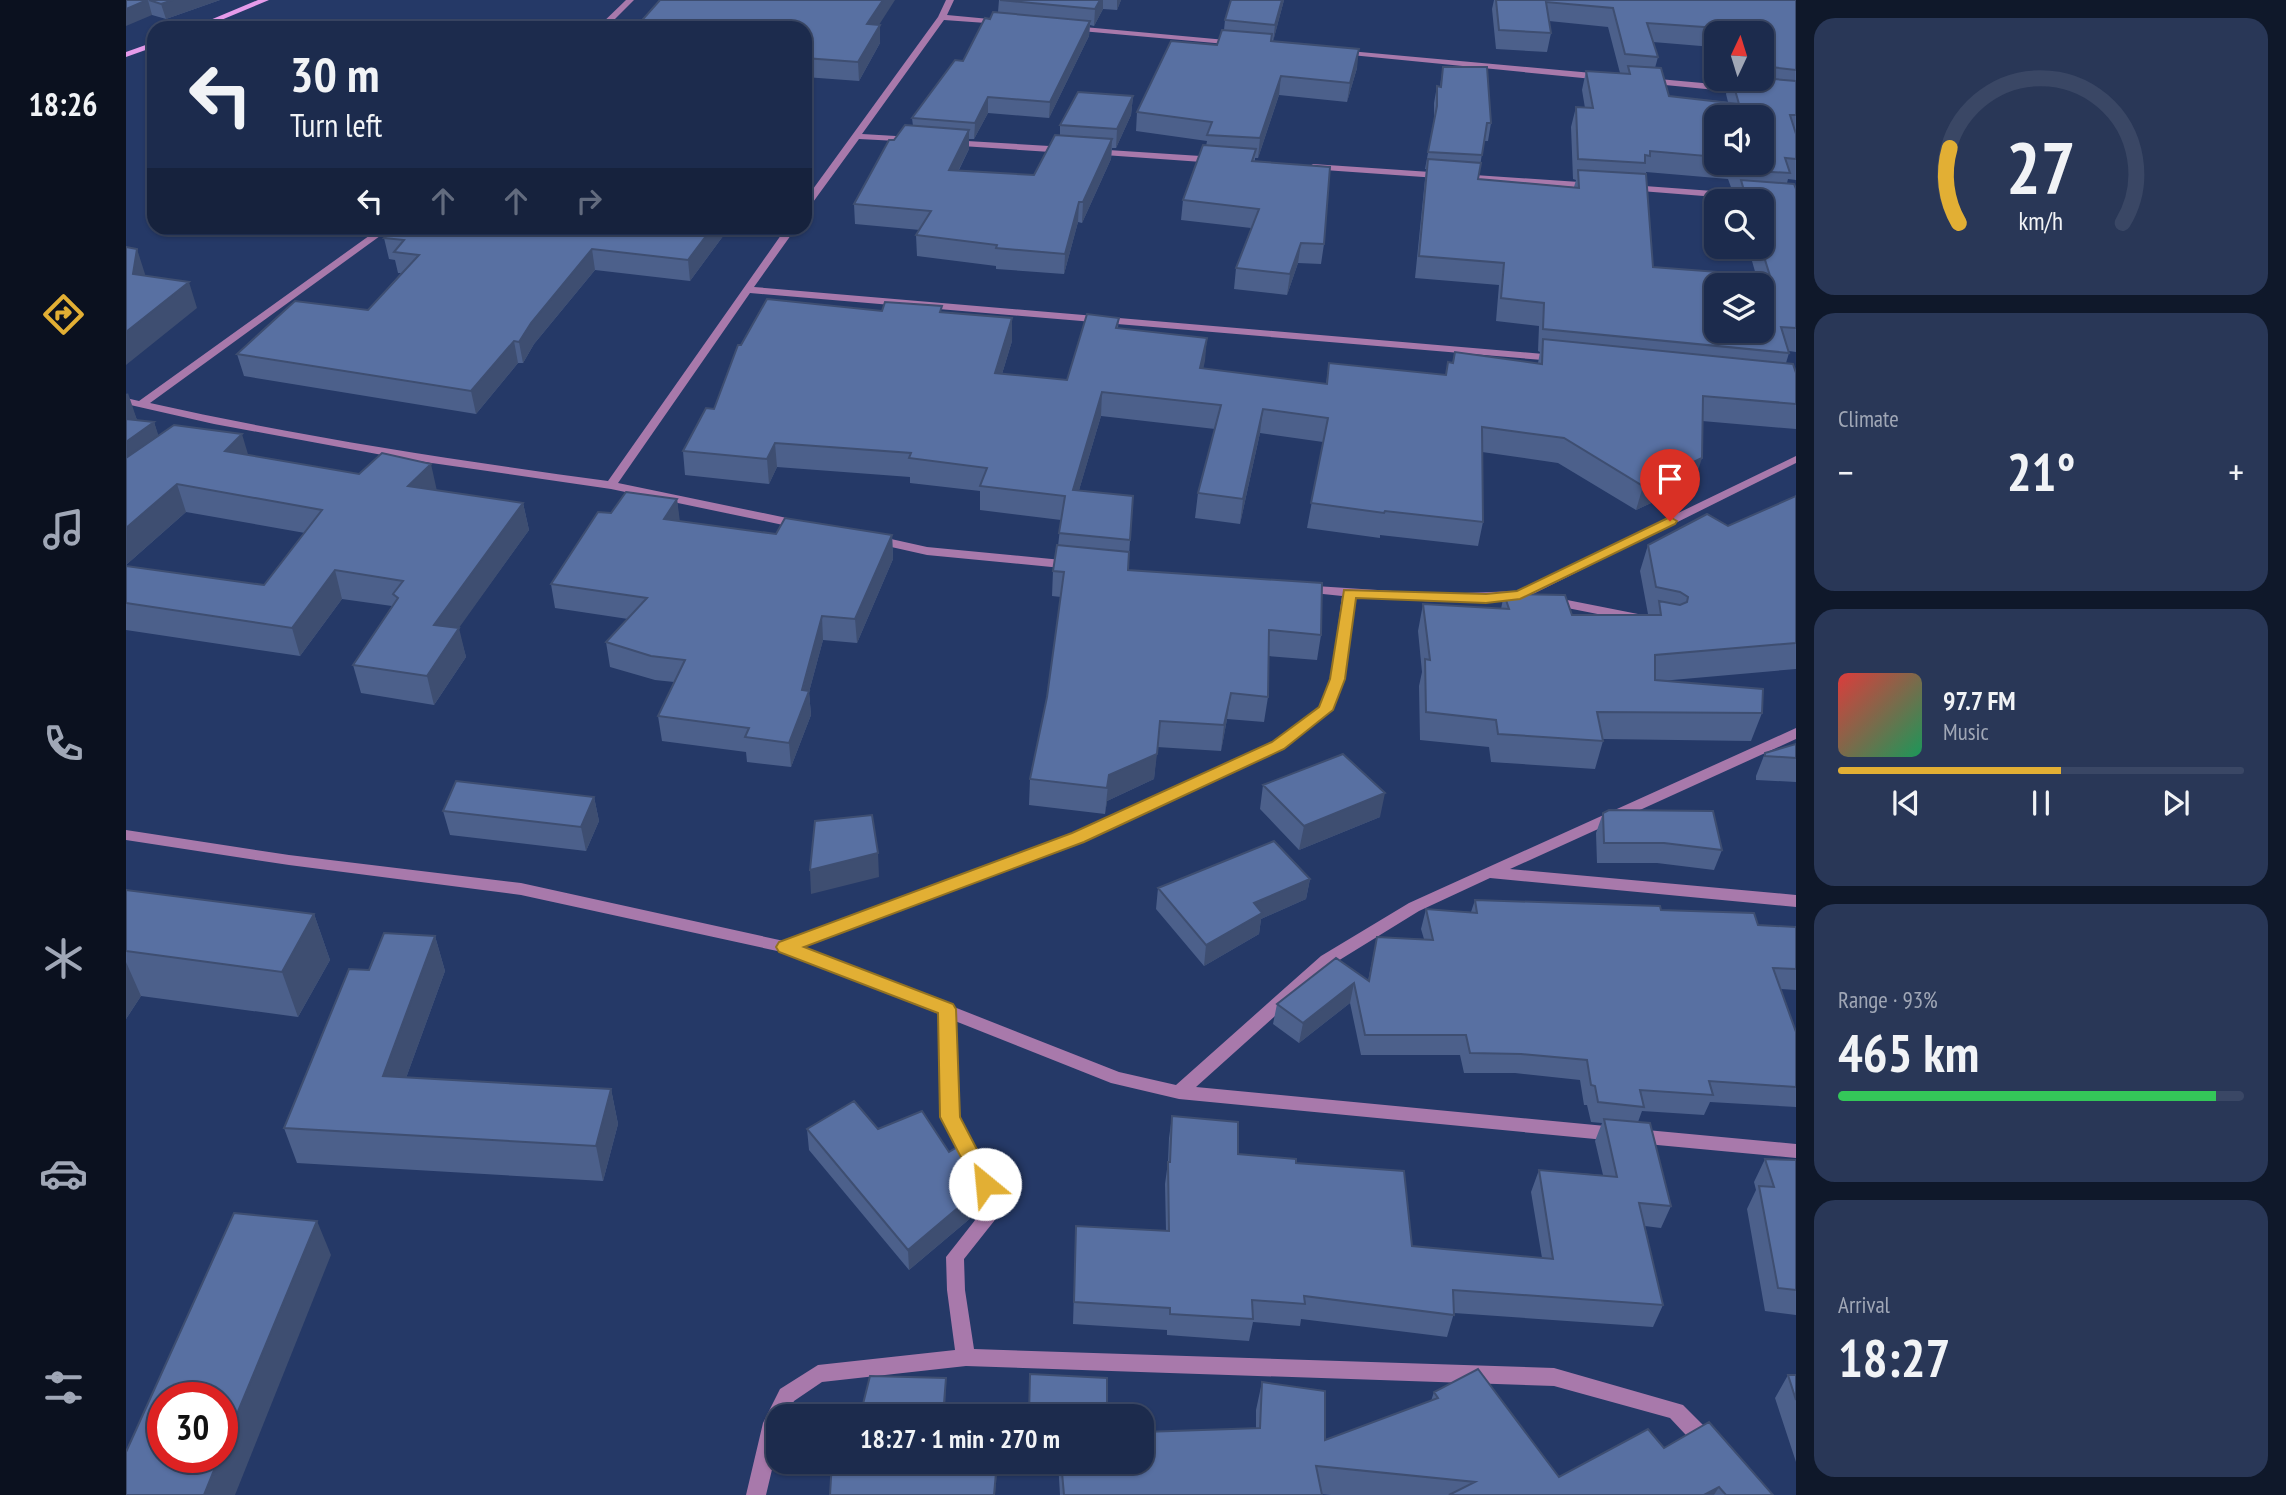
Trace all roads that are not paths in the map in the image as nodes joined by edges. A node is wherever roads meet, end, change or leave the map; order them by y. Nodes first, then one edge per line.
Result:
1 (265, 0) edge
2 (630, 0) edge
3 (950, 0) edge
4 (942, 17) junction
5 (212, 21) edge
6 (608, 21) edge
7 (1010, 23) edge
8 (1064, 27) edge
9 (1241, 43) edge
10 (147, 47) edge
11 (1324, 51) edge
12 (126, 55) edge
13 (1616, 78) edge
14 (1643, 80) edge
15 (1704, 86) edge
16 (855, 136) junction
17 (923, 141) edge
18 (936, 142) edge
19 (1073, 151) edge
20 (1086, 152) edge
21 (1223, 161) edge
22 (1305, 166) edge
23 (1605, 186) edge
24 (1619, 187) edge
25 (1704, 193) edge
26 (812, 197) edge
27 (376, 235) edge
28 (786, 235) edge
29 (748, 289) junction
30 (1568, 359) edge
31 (126, 401) edge
32 (142, 404) junction
33 (1796, 459) edge
34 (611, 485) junction
35 (822, 529) edge
36 (861, 537) edge
37 (1090, 567) edge
38 (1294, 587) edge
39 (1349, 593) junction
40 (1520, 595) junction
41 (1646, 620) edge
42 (1796, 733) edge
43 (126, 835) edge
44 (1488, 873) junction
45 (1796, 901) edge
46 (785, 947) junction
47 (947, 1009) junction
48 (1179, 1091) junction
49 (1796, 1151) edge
50 (966, 1357) junction
51 (1721, 1458) edge
52 (756, 1495) edge

1 - 5 main road
2 - 6 street
3 - 4 street
4 - 7 street
4 - 16 street
8 - 9 street
10 - 12 main road
11 - 13 street
14 - 15 street
16 - 17 street
16 - 26 street
18 - 19 street
20 - 21 street
22 - 23 street
24 - 25 street
27 - 32 street
28 - 29 street
29 - 30 street
29 - 34 street
31 - 32 street
32 - 34 street
33 - 40 street
34 - 35 street
36 - 37 street
38 - 39 street
39 - 40 street
39 - 46 street
40 - 41 street
42 - 44 street
43 - 46 street
44 - 45 street
44 - 48 street
46 - 47 street
47 - 48 street
47 - 50 street
48 - 49 street
50 - 51 street
50 - 52 street

